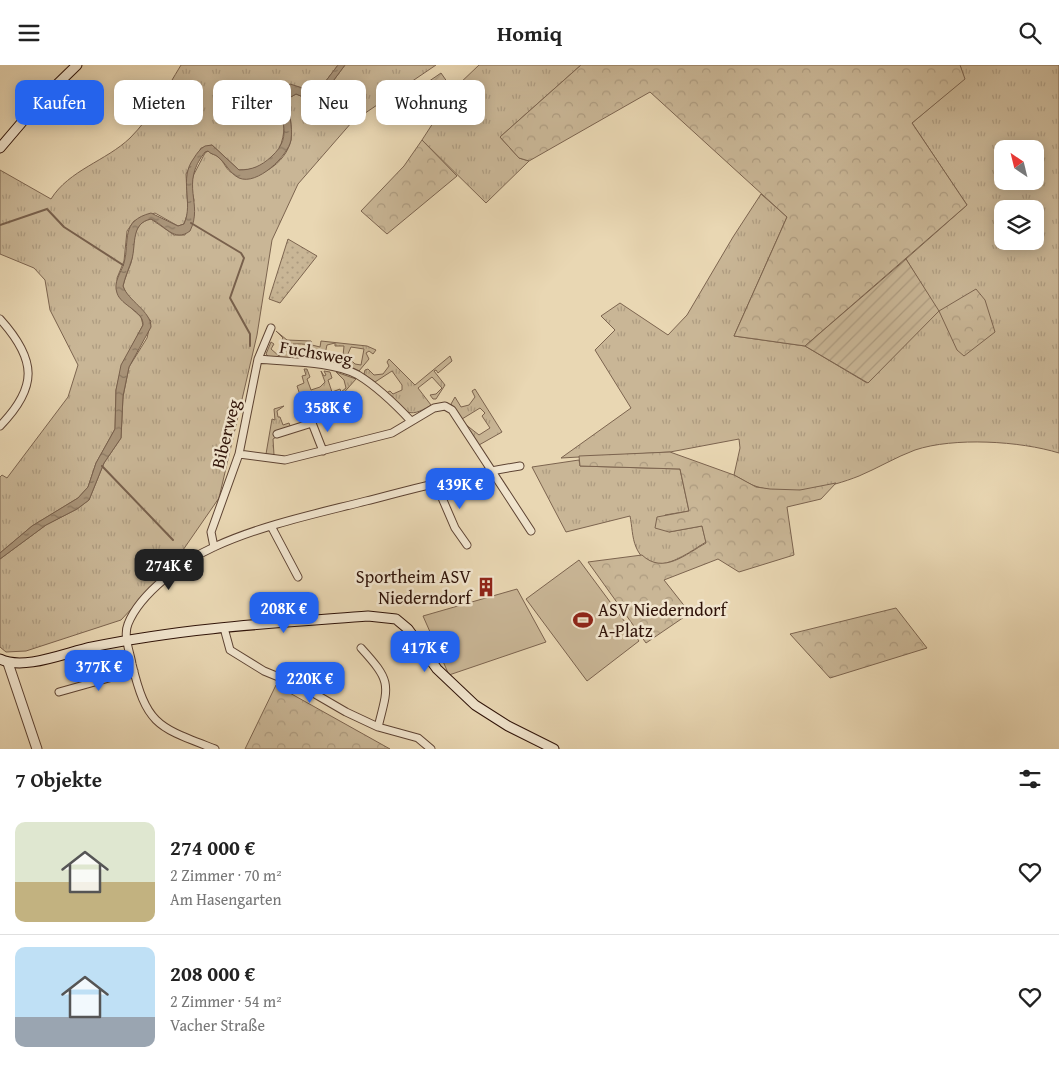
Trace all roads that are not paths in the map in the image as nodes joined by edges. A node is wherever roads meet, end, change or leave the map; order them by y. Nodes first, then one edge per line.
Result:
1 (77, 65) edge
2 (4, 136) edge
3 (0, 148) edge
4 (0, 319) edge
5 (271, 328) dead end
6 (258, 359) junction
7 (411, 421) junction
8 (0, 426) edge
9 (277, 434) dead end
10 (323, 451) junction
11 (239, 454) junction
12 (520, 466) dead end
13 (492, 471) junction
14 (436, 484) junction
15 (272, 526) junction
16 (531, 531) dead end
17 (467, 545) dead end
18 (214, 547) junction
19 (298, 577) dead end
20 (224, 627) junction
21 (127, 640) junction
22 (361, 648) dead end
23 (4, 661) edge
24 (134, 671) junction
25 (58, 692) dead end
26 (378, 727) junction
27 (200, 747) edge
28 (37, 749) edge
29 (215, 749) edge
30 (431, 749) edge
31 (554, 749) edge

1 - 2 main road
2 - 3 main road
4 - 8 street
5 - 6 street, Biberweg
6 - 7 street, Fuchsweg
6 - 11 street, Biberweg
7 - 10 street
7 - 13 street
9 - 10 street
10 - 11 street
11 - 18 street, Biberweg
12 - 13 street
13 - 14 street
13 - 16 street
14 - 15 street
14 - 17 street
15 - 18 street
15 - 19 street
18 - 21 street
20 - 21 main road
20 - 26 street
20 - 31 main road
21 - 23 main road
21 - 24 street
22 - 26 street
23 - 28 main road
24 - 25 street
24 - 27 street
26 - 30 street
27 - 29 street

